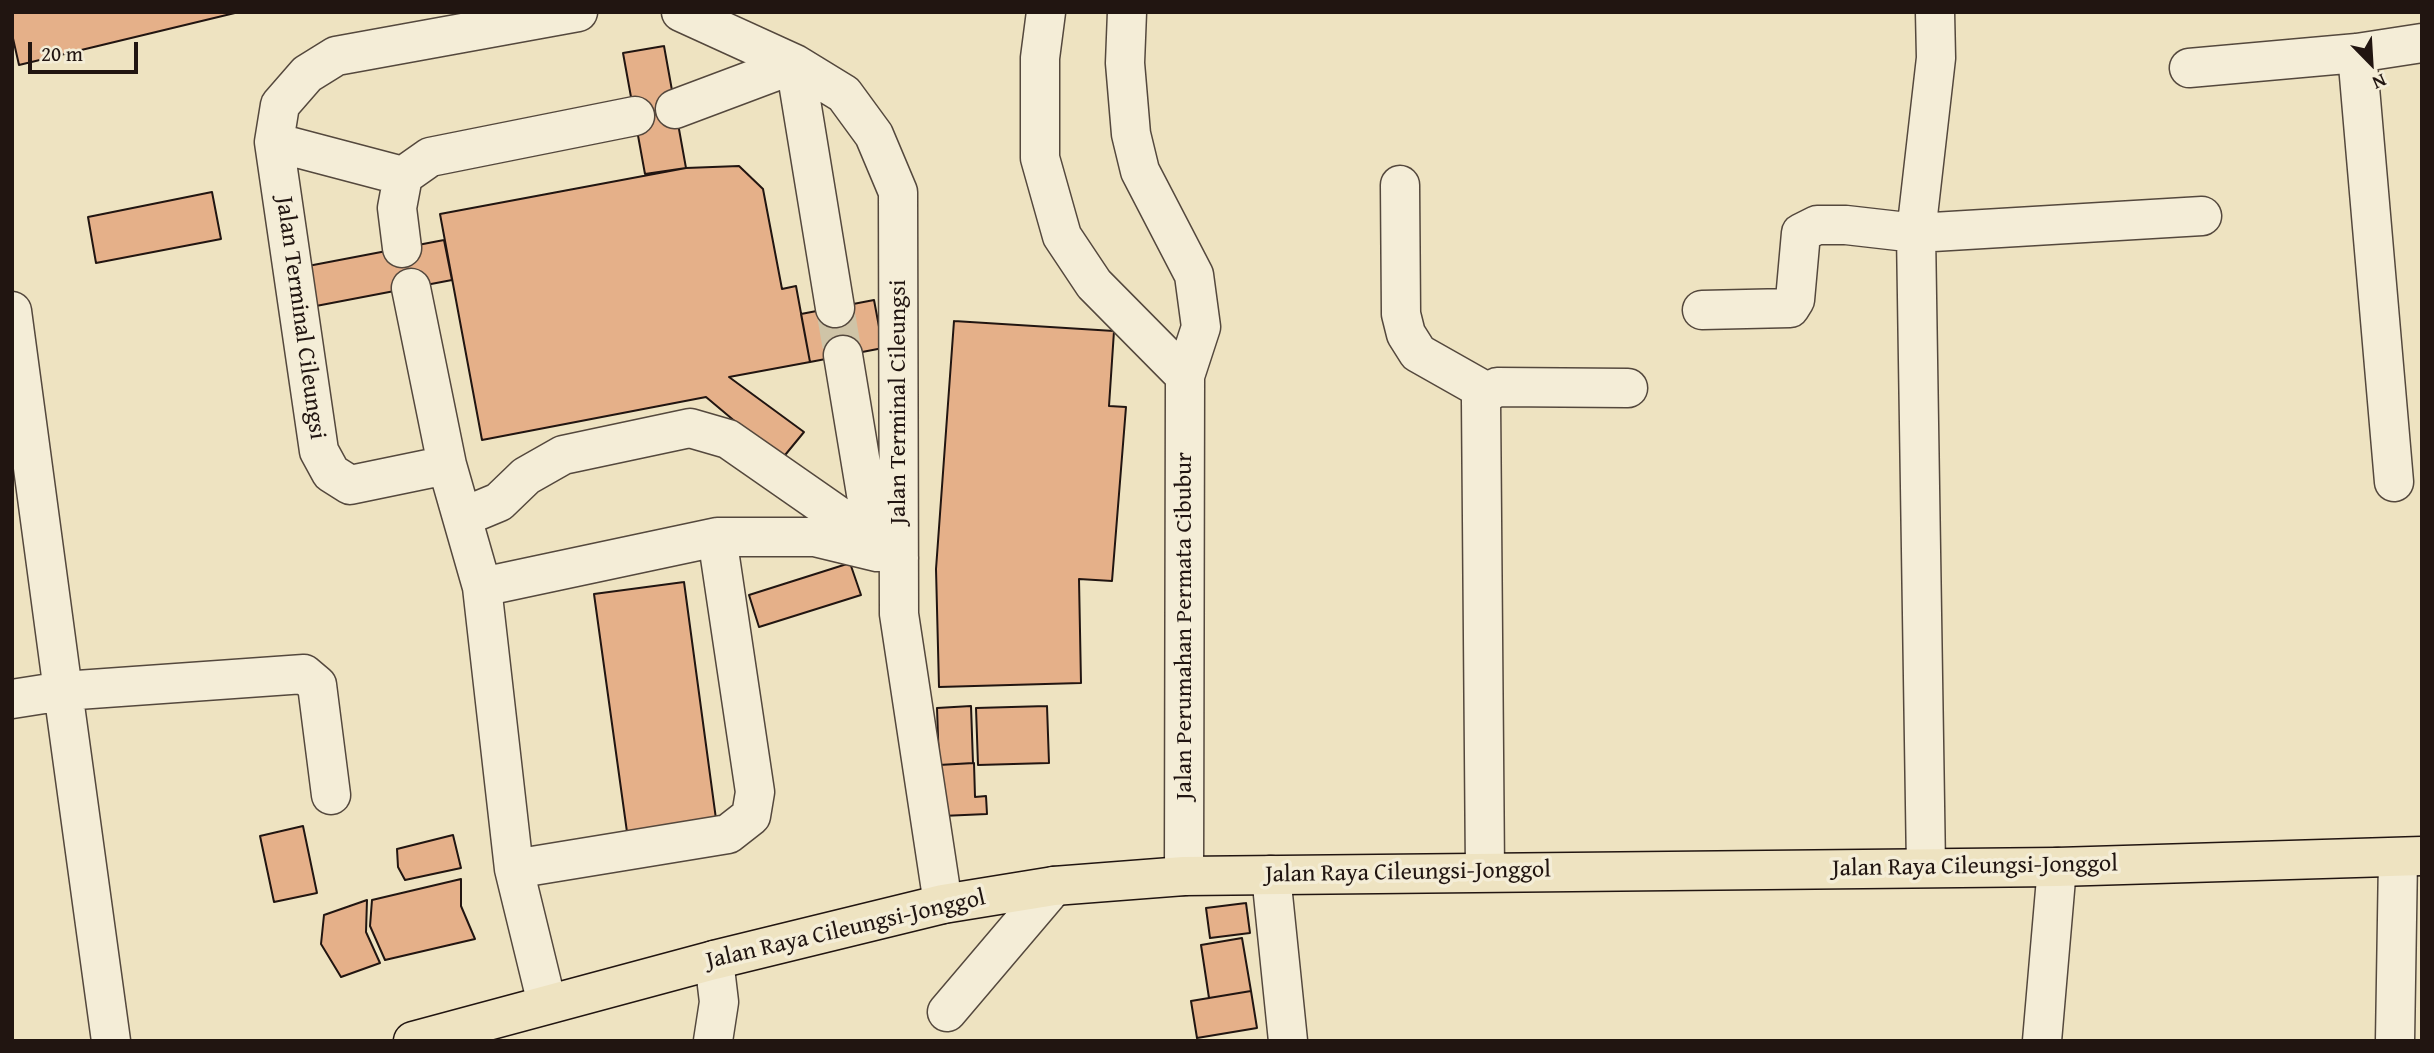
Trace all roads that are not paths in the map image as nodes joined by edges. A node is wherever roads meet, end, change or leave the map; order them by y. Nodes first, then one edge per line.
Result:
1 (578, 12) edge
2 (681, 12) edge
3 (1046, 12) edge
4 (1127, 12) edge
5 (1935, 12) edge
6 (2422, 43) edge
7 (2357, 53) junction
8 (795, 64) junction
9 (2189, 68) dead end
10 (676, 109) dead end
11 (635, 116) dead end
12 (274, 142) junction
13 (403, 176) junction
14 (1400, 185) dead end
15 (2202, 216) dead end
16 (1916, 233) junction
17 (402, 248) dead end
18 (411, 288) dead end
19 (835, 308) tunnel mouth
20 (1702, 310) dead end
21 (12, 311) edge
22 (843, 355) tunnel mouth
23 (1185, 376) junction
24 (1628, 388) dead end
25 (1487, 392) junction
26 (447, 465) junction
27 (2394, 482) dead end
28 (463, 517) junction
29 (717, 537) junction
30 (899, 558) junction
31 (482, 587) junction
32 (63, 691) junction
33 (12, 699) edge
34 (331, 795) dead end
35 (2410, 857) edge
36 (1926, 867) junction
37 (2057, 867) junction
38 (514, 869) junction
39 (1485, 871) junction
40 (1271, 875) junction
41 (1184, 876) junction
42 (1054, 886) junction
43 (943, 904) junction
44 (714, 960) junction
45 (547, 1004) junction
46 (947, 1012) dead end
47 (111, 1041) edge
48 (413, 1041) edge
49 (713, 1041) edge
50 (1288, 1041) edge
51 (2042, 1041) edge
52 (2395, 1041) edge

1 - 12 street, Jalan Terminal Cileungsi
2 - 8 street, Jalan Terminal Cileungsi
3 - 23 street
4 - 23 street, Jalan Perumahan Permata Cibubur
5 - 16 street
6 - 7 street
7 - 9 street
7 - 27 street
8 - 10 street
8 - 19 street
8 - 30 street, Jalan Terminal Cileungsi
11 - 13 street
12 - 13 street
12 - 26 street, Jalan Terminal Cileungsi
13 - 17 street
14 - 25 street
15 - 16 street
16 - 20 street
16 - 36 street
18 - 26 street
21 - 32 street
22 - 30 street
23 - 41 street, Jalan Perumahan Permata Cibubur
24 - 25 street
25 - 39 street
26 - 28 street
28 - 30 street
28 - 31 street
29 - 30 street
29 - 31 street
29 - 38 street
30 - 43 street, Jalan Terminal Cileungsi
31 - 38 street
32 - 33 street
32 - 34 street
32 - 47 street
35 - 37 main road, Jalan Raya Cileungsi-Jonggol
35 - 52 street
36 - 37 main road, Jalan Raya Cileungsi-Jonggol
36 - 39 main road, Jalan Raya Cileungsi-Jonggol
37 - 51 street
38 - 45 street
39 - 40 main road, Jalan Raya Cileungsi-Jonggol
40 - 41 main road, Jalan Raya Cileungsi-Jonggol
40 - 50 street
41 - 42 main road, Jalan Raya Cileungsi-Jonggol
42 - 43 main road, Jalan Raya Cileungsi-Jonggol
42 - 46 street
43 - 44 main road, Jalan Raya Cileungsi-Jonggol
44 - 45 main road, Jalan Raya Cileungsi-Jonggol
44 - 49 street
45 - 48 main road, Jalan Raya Cileungsi-Jonggol

